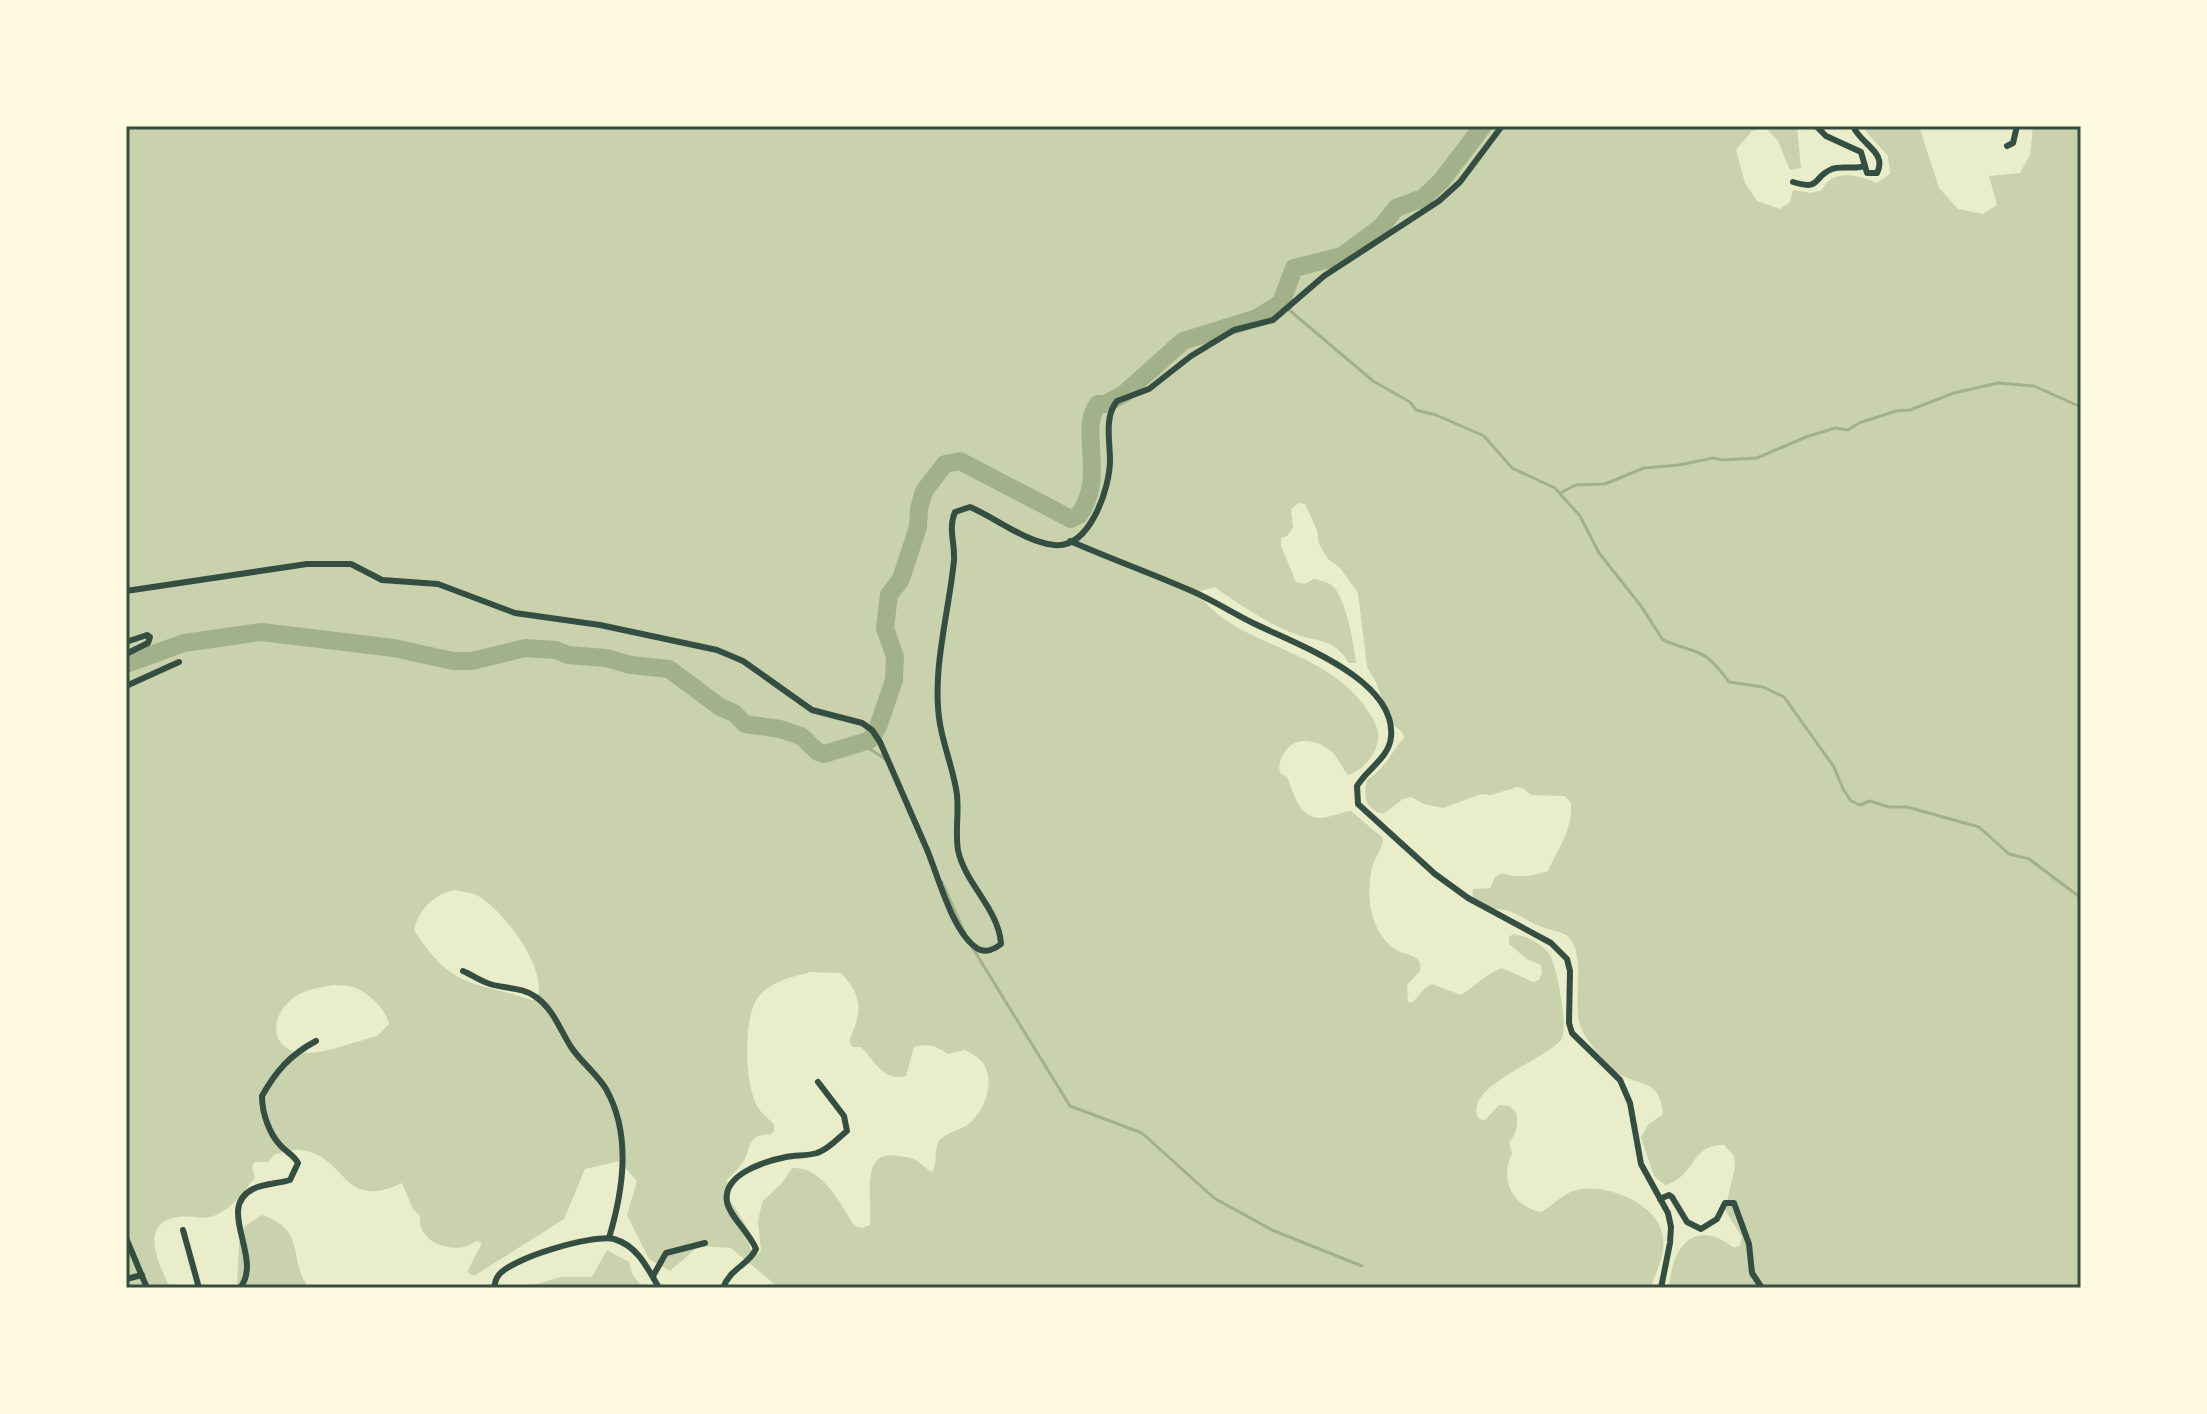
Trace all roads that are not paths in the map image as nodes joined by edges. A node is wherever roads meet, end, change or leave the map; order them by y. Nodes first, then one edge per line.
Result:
1 (1502, 126) edge
2 (1816, 126) edge
3 (1853, 126) edge
4 (2017, 126) edge
5 (2007, 146) dead end
6 (1865, 166) junction
7 (1793, 182) dead end
8 (1070, 541) junction
9 (126, 591) edge
10 (126, 642) edge
11 (126, 654) edge
12 (179, 662) dead end
13 (126, 686) edge
14 (463, 971) dead end
15 (316, 1041) dead end
16 (818, 1082) dead end
17 (1660, 1199) junction
18 (183, 1230) dead end
19 (126, 1238) edge
20 (609, 1238) junction
21 (705, 1243) dead end
22 (142, 1275) junction
23 (653, 1276) junction
24 (126, 1279) edge
25 (147, 1288) edge
26 (199, 1288) edge
27 (240, 1288) edge
28 (494, 1288) edge
29 (659, 1288) edge
30 (723, 1288) edge
31 (1661, 1288) edge
32 (1762, 1288) edge

1 - 8 street
2 - 6 street
3 - 6 street
4 - 5 street
6 - 7 street
8 - 9 street
8 - 17 street
10 - 11 street
12 - 13 street
14 - 20 street
15 - 27 street
16 - 30 street
17 - 31 street
17 - 32 street
18 - 26 street
19 - 22 street
20 - 23 street
20 - 28 street
21 - 23 street
22 - 24 street
22 - 25 street
23 - 29 street

